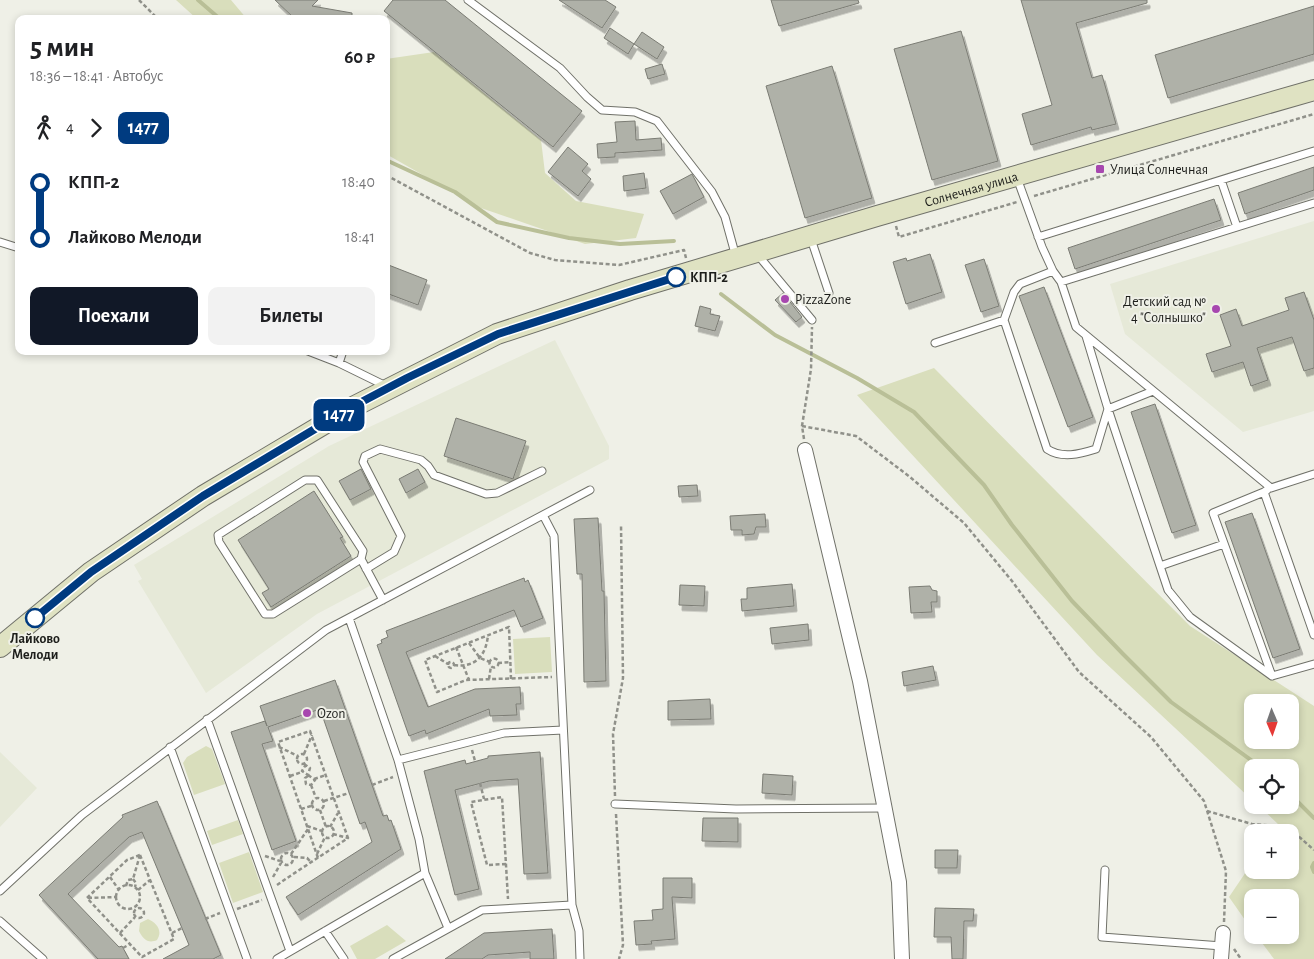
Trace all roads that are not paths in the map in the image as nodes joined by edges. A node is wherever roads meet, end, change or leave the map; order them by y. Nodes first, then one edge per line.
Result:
1 (468, 0) edge
2 (1314, 90) edge
3 (1314, 150) edge
4 (1016, 176) junction
5 (1221, 180) junction
6 (1314, 203) edge
7 (1237, 227) junction
8 (810, 237) junction
9 (1038, 237) junction
10 (0, 242) edge
11 (15, 247) edge
12 (757, 253) junction
13 (737, 259) junction
14 (1053, 271) junction
15 (1060, 282) junction
16 (829, 293) dead end
17 (812, 320) dead end
18 (1004, 320) junction
19 (1086, 336) junction
20 (935, 343) dead end
21 (319, 355) edge
22 (342, 355) edge
23 (339, 362) junction
24 (389, 388) junction
25 (1153, 391) junction
26 (1108, 409) junction
27 (805, 450) road end
28 (542, 471) dead end
29 (1314, 474) edge
30 (590, 490) dead end
31 (1268, 490) junction
32 (543, 515) junction
33 (1224, 544) junction
34 (361, 559) junction
35 (1160, 566) junction
36 (366, 569) junction
37 (383, 600) junction
38 (349, 618) junction
39 (1314, 635) edge
40 (0, 647) edge
41 (1314, 664) edge
42 (1272, 676) junction
43 (207, 719) junction
44 (563, 730) junction
45 (170, 747) junction
46 (398, 760) junction
47 (615, 804) road end
48 (885, 808) junction
49 (1105, 870) dead end
50 (425, 873) junction
51 (0, 891) edge
52 (572, 905) junction
53 (0, 921) edge
54 (448, 928) junction
55 (325, 931) junction
56 (1222, 946) edge
57 (290, 951) junction
58 (43, 959) edge
59 (246, 959) edge
60 (277, 959) edge
61 (344, 959) edge
62 (393, 959) edge
63 (580, 959) edge
64 (902, 959) edge

1 - 13 lane
2 - 4 street, Солнечная улица
3 - 5 lane
4 - 8 street, Солнечная улица
4 - 9 lane
5 - 7 lane
5 - 9 lane
6 - 7 lane
7 - 15 lane
8 - 12 street, Солнечная улица
8 - 16 lane
9 - 14 lane
10 - 11 lane
12 - 13 street, Солнечная улица
12 - 17 lane
13 - 24 street, Солнечная улица
14 - 15 lane
14 - 18 lane
15 - 19 lane
18 - 20 lane
18 - 26 lane
19 - 25 lane
19 - 26 lane
21 - 23 lane
22 - 23 lane
23 - 24 lane
24 - 40 street, Солнечная улица
25 - 26 lane
25 - 31 lane
26 - 35 lane
27 - 48 street
28 - 36 lane
29 - 31 lane
30 - 32 lane
31 - 33 lane
31 - 39 lane
32 - 37 lane
32 - 44 lane
33 - 35 lane
33 - 42 lane
34 - 34 lane
34 - 36 lane
35 - 42 lane
36 - 37 lane
37 - 38 lane
38 - 43 lane
38 - 46 lane
41 - 42 lane
43 - 45 lane
43 - 57 lane
44 - 46 lane
44 - 52 lane
45 - 51 lane
45 - 59 lane
46 - 50 lane
47 - 48 lane
48 - 64 street
49 - 56 lane
50 - 54 lane
50 - 55 lane
52 - 54 lane
52 - 63 lane
53 - 58 lane
54 - 62 lane
55 - 57 lane
55 - 61 lane
57 - 60 lane

